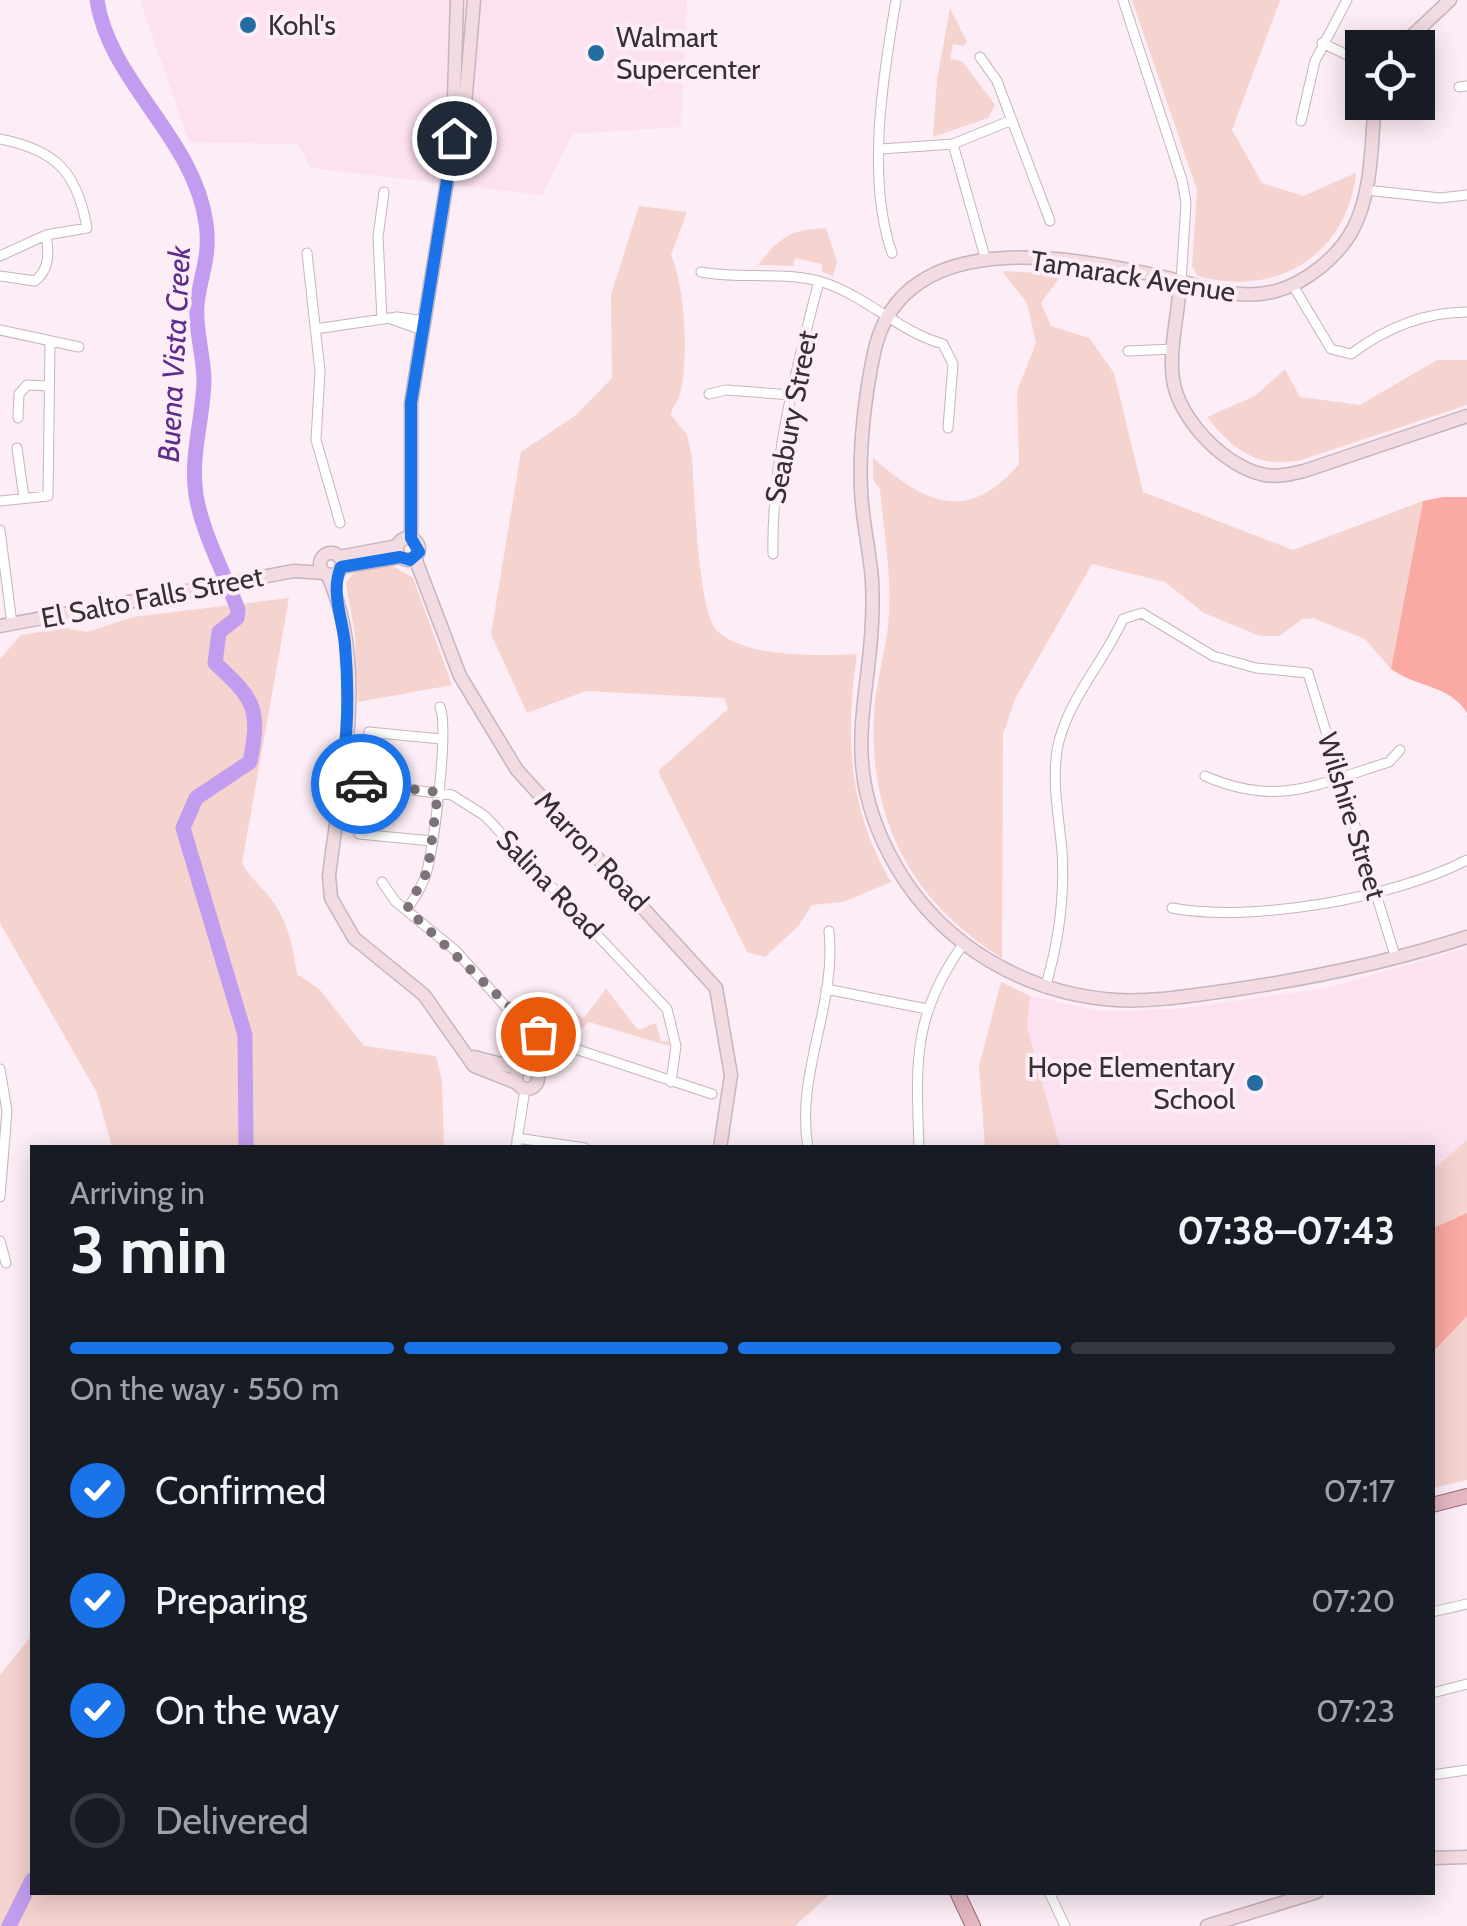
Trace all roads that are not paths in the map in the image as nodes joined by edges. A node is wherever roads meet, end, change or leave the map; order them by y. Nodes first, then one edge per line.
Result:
1 (458, 0) edge
2 (474, 0) edge
3 (896, 0) edge
4 (1123, 0) edge
5 (1347, 0) edge
6 (1450, 0) edge
7 (1418, 30) edge
8 (1322, 43) junction
9 (1345, 54) edge
10 (980, 57) dead end
11 (1012, 120) junction
12 (1373, 120) edge
13 (1301, 121) dead end
14 (454, 138) junction
15 (0, 139) edge
16 (954, 144) junction
17 (881, 149) junction
18 (1366, 190) junction
19 (384, 192) dead end
20 (1467, 195) edge
21 (1050, 221) dead end
22 (46, 235) junction
23 (307, 252) dead end
24 (892, 252) dead end
25 (0, 256) edge
26 (985, 258) junction
27 (701, 272) dead end
28 (0, 276) edge
29 (819, 282) junction
30 (1292, 284) junction
31 (1180, 288) junction
32 (1467, 312) edge
33 (889, 317) junction
34 (386, 319) junction
35 (423, 326) junction
36 (316, 329) junction
37 (0, 330) edge
38 (50, 344) junction
39 (79, 346) dead end
40 (1174, 350) junction
41 (1128, 351) dead end
42 (49, 386) junction
43 (709, 394) dead end
44 (793, 395) junction
45 (1467, 416) edge
46 (18, 418) dead end
47 (948, 428) dead end
48 (17, 448) dead end
49 (24, 498) junction
50 (0, 500) edge
51 (340, 523) dead end
52 (0, 530) edge
53 (411, 538) junction
54 (399, 551) junction
55 (773, 554) dead end
56 (415, 558) junction
57 (332, 567) junction
58 (6, 625) edge
59 (440, 707) dead end
60 (368, 732) dead end
61 (441, 739) junction
62 (1400, 750) dead end
63 (1204, 776) dead end
64 (1340, 777) junction
65 (341, 781) junction
66 (438, 792) junction
67 (360, 834) dead end
68 (432, 842) junction
69 (1467, 860) edge
70 (382, 882) dead end
71 (1375, 890) junction
72 (1172, 908) dead end
73 (407, 909) junction
74 (829, 931) dead end
75 (1467, 937) edge
76 (964, 943) junction
77 (1396, 959) junction
78 (1044, 988) junction
79 (826, 989) junction
80 (926, 1009) junction
81 (548, 1040) junction
82 (0, 1069) edge
83 (523, 1077) junction
84 (670, 1082) junction
85 (712, 1094) dead end
86 (516, 1143) edge
87 (544, 1145) edge
88 (720, 1145) edge
89 (808, 1145) edge
90 (919, 1145) edge
91 (0, 1196) edge
92 (0, 1240) edge
93 (6, 1263) dead end
94 (1467, 1496) edge
95 (1435, 1504) edge
96 (1462, 1605) edge
97 (1435, 1611) edge
98 (1467, 1684) edge
99 (1435, 1692) edge
100 (1467, 1770) edge
101 (1435, 1775) edge
102 (1467, 1857) edge
103 (1435, 1858) edge
104 (958, 1895) edge
105 (1051, 1895) edge
106 (1306, 1895) edge
107 (973, 1926) edge
108 (1065, 1926) edge
109 (1207, 1926) edge

1 - 14 street
2 - 14 street
3 - 17 street
4 - 31 street
5 - 8 street
6 - 7 street
8 - 9 street
8 - 13 street
10 - 11 street
11 - 16 street
11 - 21 street
12 - 18 street, Tamarack Avenue
14 - 35 street
15 - 22 street
16 - 17 street
16 - 26 street
17 - 24 street
18 - 20 street
18 - 30 street, Tamarack Avenue
19 - 34 street
22 - 25 street
22 - 28 street
23 - 36 street
26 - 31 street, Tamarack Avenue
26 - 33 street, Tamarack Avenue
27 - 29 street
29 - 33 street
29 - 44 street, Seabury Street
30 - 31 street, Tamarack Avenue
30 - 32 street
31 - 40 street
33 - 47 street
33 - 76 street, Tamarack Avenue
34 - 35 street
34 - 36 street
35 - 53 street
36 - 51 street
37 - 38 street
38 - 39 street
38 - 42 street
40 - 41 street
40 - 45 street
42 - 46 street
42 - 49 street
43 - 44 street
44 - 55 street, Seabury Street
48 - 49 street
49 - 50 street
52 - 58 street
53 - 54 street
53 - 56 street, Marron Road
54 - 56 street
54 - 57 street, El Salto Falls Street
56 - 88 street, Marron Road
57 - 58 street, El Salto Falls Street
57 - 65 street
59 - 61 street
60 - 61 street
61 - 66 street
62 - 64 street
63 - 64 street
64 - 71 street, Wilshire Street
64 - 78 street, Wilshire Street
65 - 66 street, Salina Road
65 - 83 street
66 - 68 street
66 - 84 street, Salina Road
67 - 68 street
68 - 73 street
69 - 71 street
70 - 73 street
71 - 72 street
71 - 77 street, Wilshire Street
73 - 81 street
74 - 79 street
75 - 77 street, Tamarack Avenue
76 - 78 street, Tamarack Avenue
76 - 80 street
77 - 78 street, Tamarack Avenue
79 - 80 street
79 - 89 street
80 - 90 street
81 - 83 street
81 - 84 street
82 - 91 street
83 - 86 street
84 - 85 street
86 - 87 street
92 - 93 street
94 - 95 main road
96 - 97 street
98 - 99 street
100 - 101 street
102 - 103 street
104 - 107 main road
105 - 108 street
106 - 109 street

